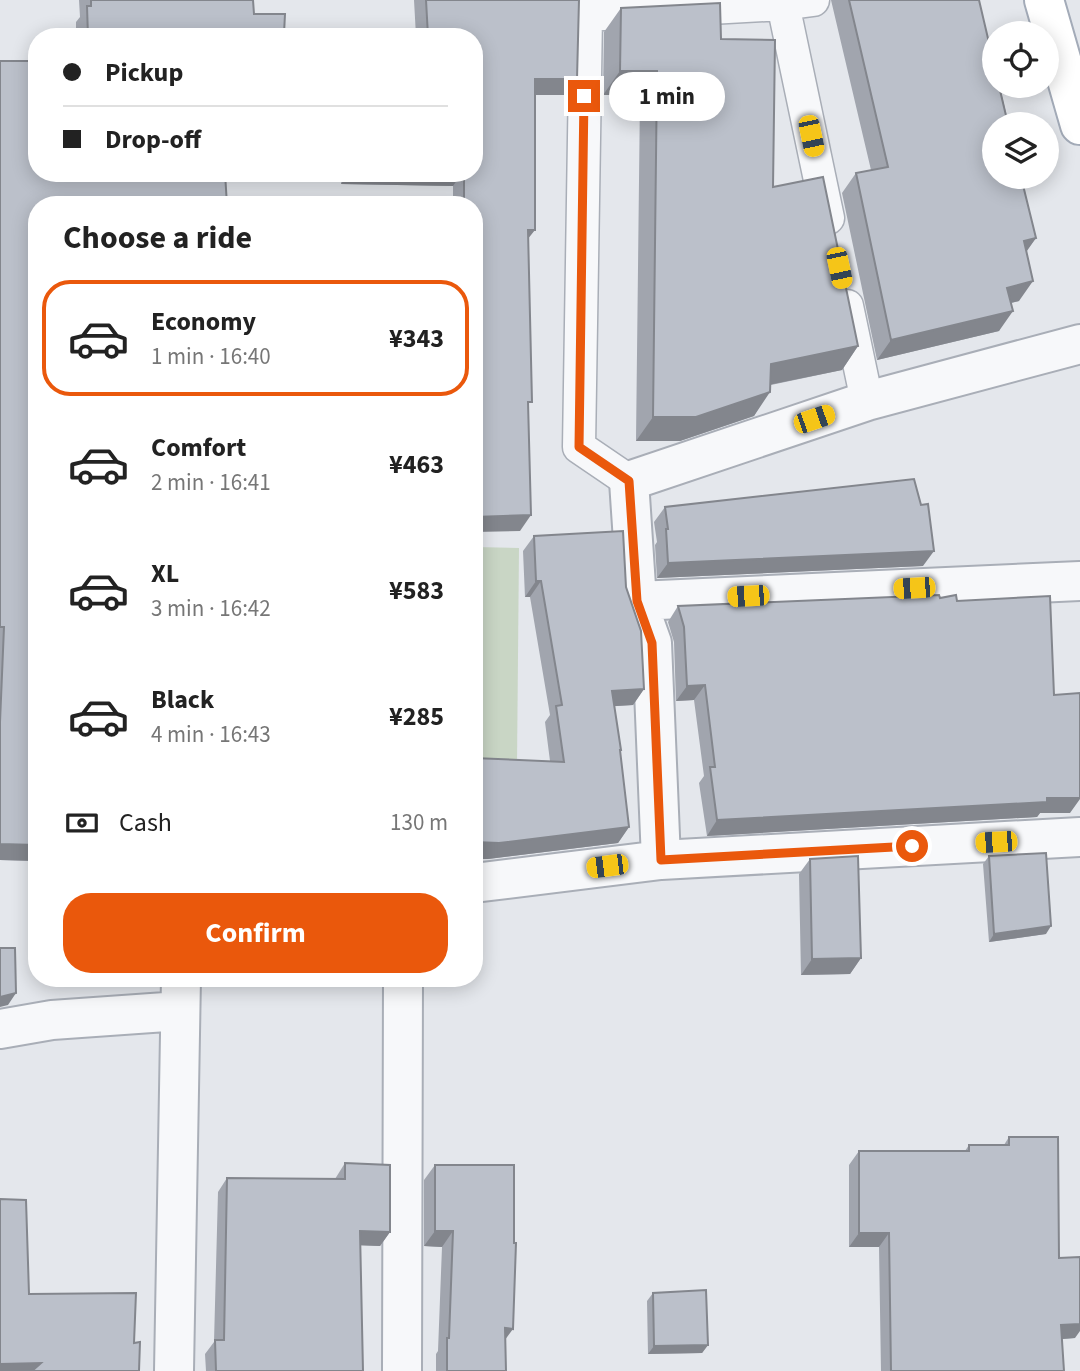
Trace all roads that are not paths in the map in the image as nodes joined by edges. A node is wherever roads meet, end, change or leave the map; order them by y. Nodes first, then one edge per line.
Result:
1 (1044, 0) edge
2 (798, 2) edge
3 (1080, 125) edge
4 (1080, 344) edge
5 (867, 401) junction
6 (629, 481) junction
7 (1080, 581) edge
8 (637, 601) junction
9 (1080, 837) edge
10 (661, 860) junction
11 (483, 882) edge
12 (403, 987) edge
13 (181, 995) edge
14 (0, 1029) edge
15 (174, 1371) edge
16 (402, 1371) edge

1 - 3 main road
2 - 5 lane
2 - 6 lane
4 - 5 street
5 - 6 street
6 - 8 street
7 - 8 street
8 - 10 street
9 - 10 street
10 - 11 street
12 - 16 street
13 - 14 street
13 - 15 street

